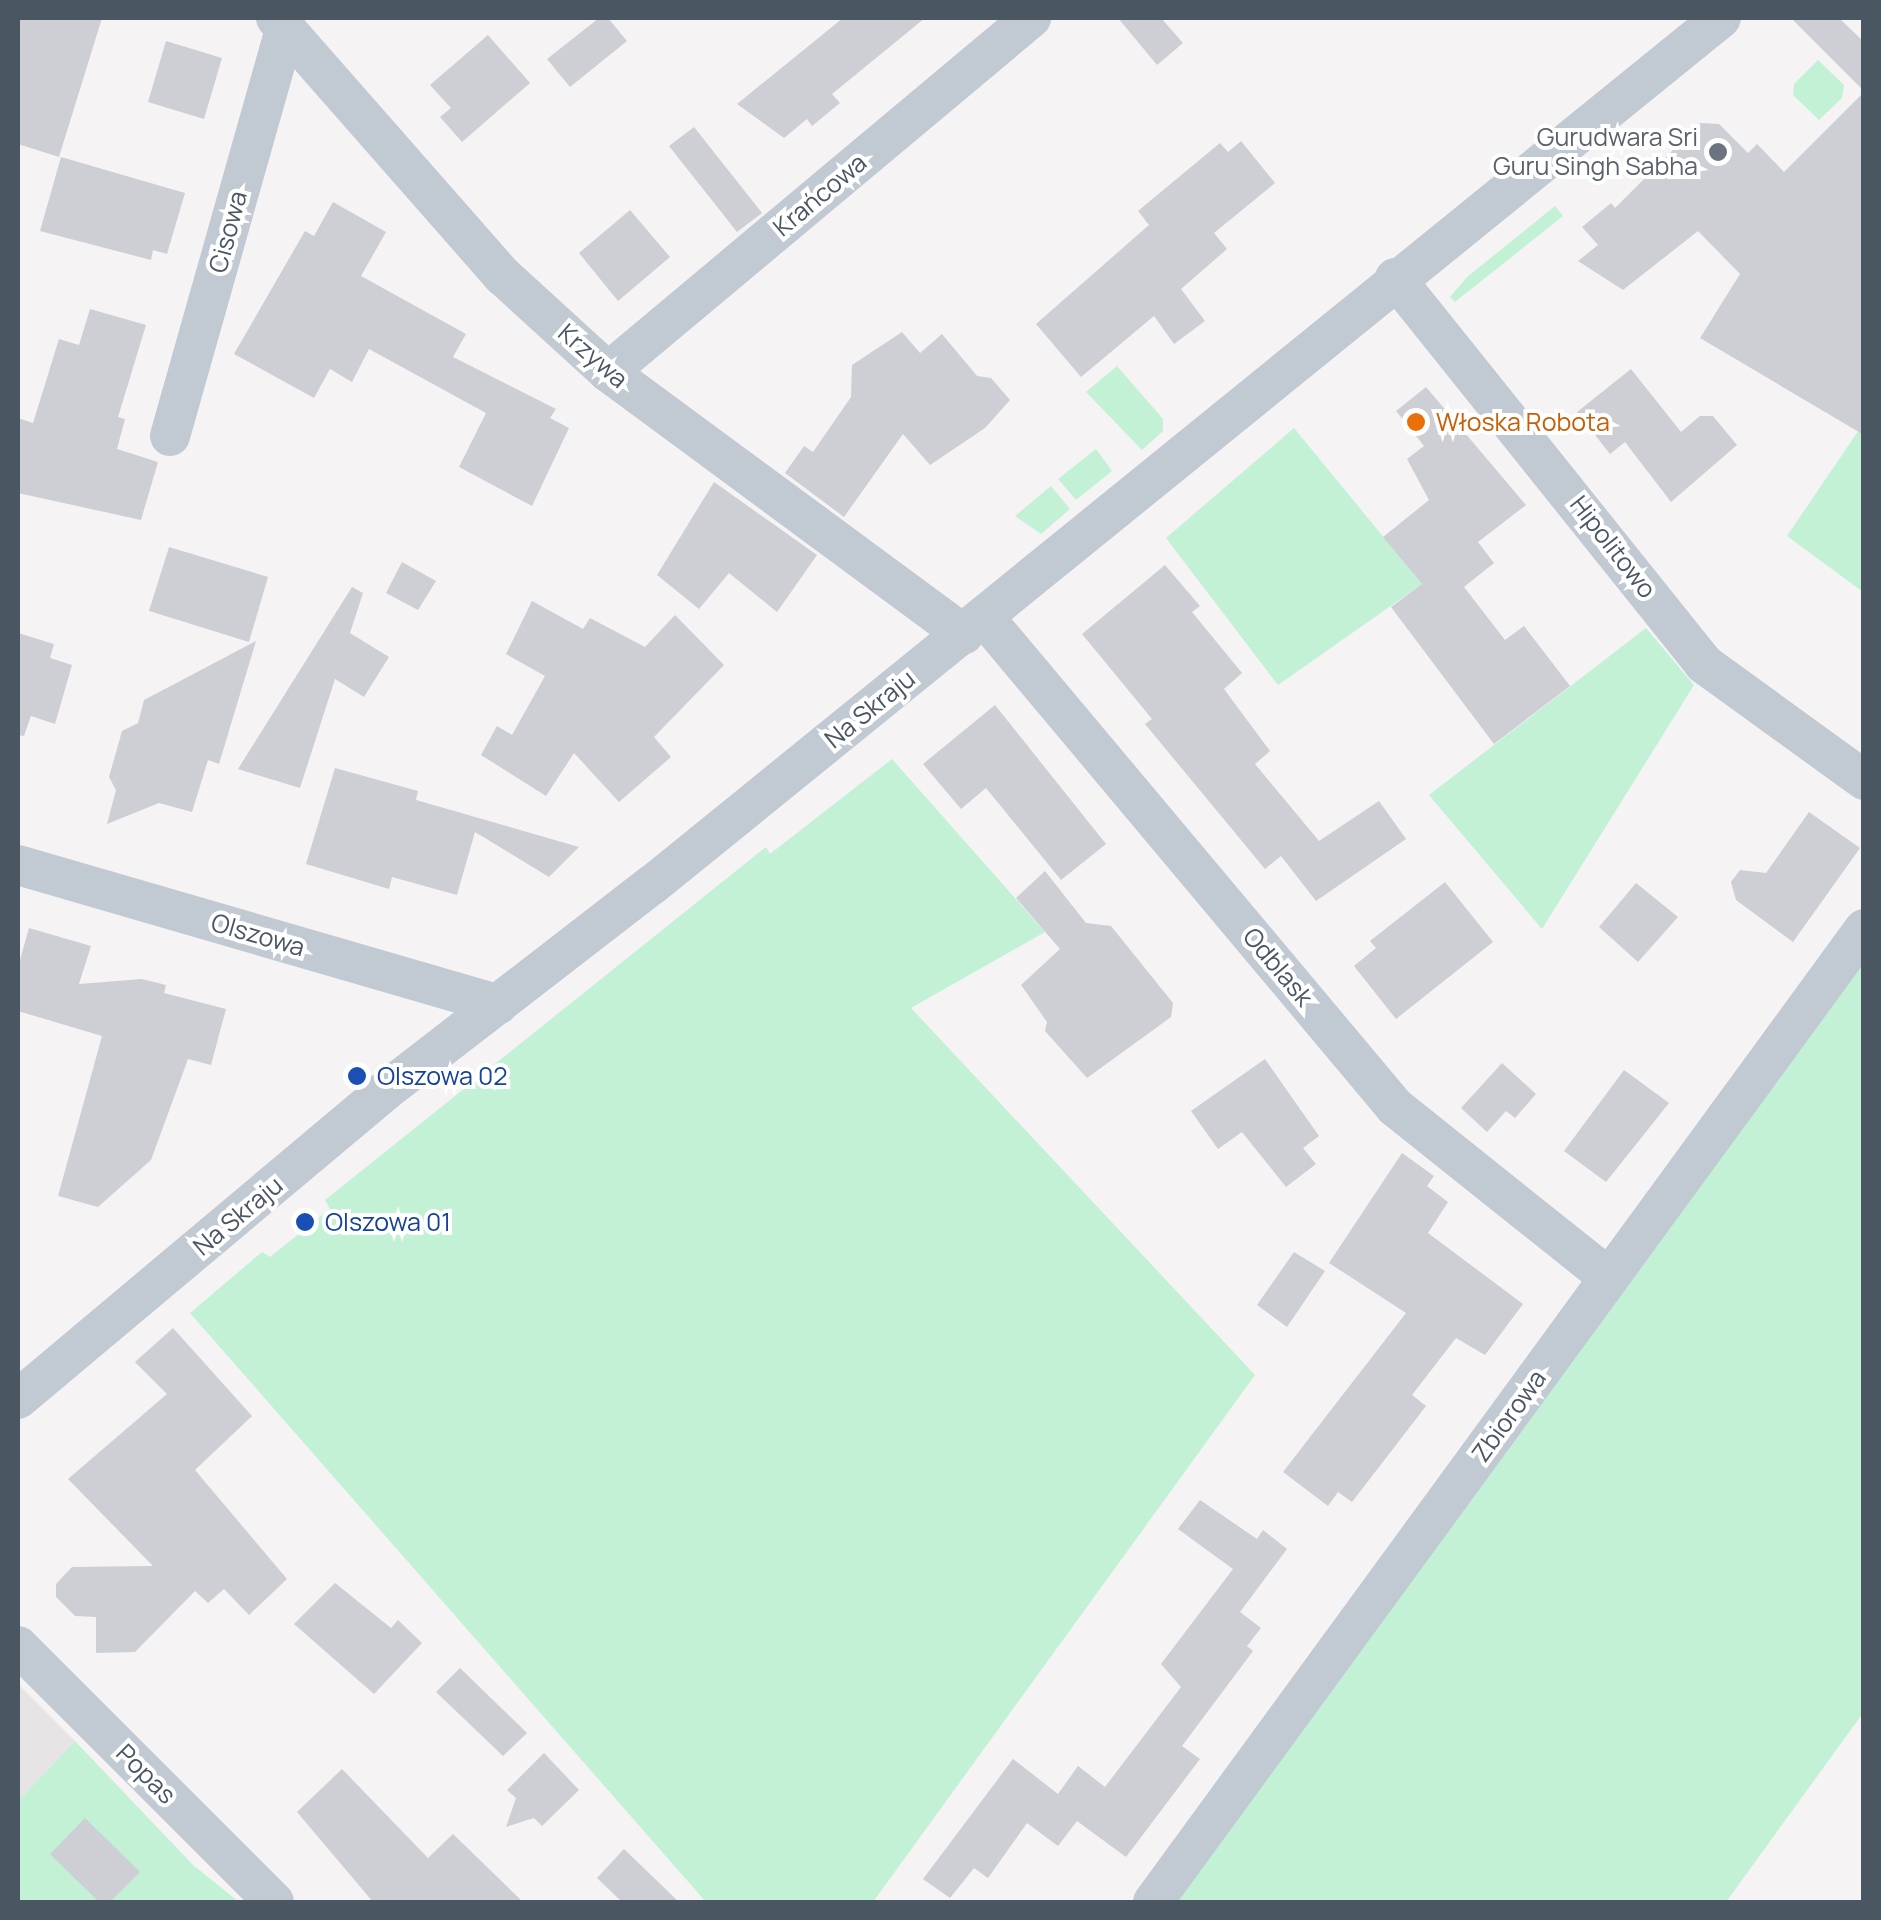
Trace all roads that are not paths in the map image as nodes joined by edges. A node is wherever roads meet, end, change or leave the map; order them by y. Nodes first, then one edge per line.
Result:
1 (1031, 18) edge
2 (1722, 18) edge
3 (281, 22) edge
4 (1395, 278) junction
5 (608, 372) junction
6 (170, 436) dead end
7 (974, 626) junction
8 (1864, 780) edge
9 (18, 865) edge
10 (1864, 928) edge
11 (498, 1004) junction
12 (1610, 1278) junction
13 (18, 1399) edge
14 (18, 1646) edge
15 (274, 1902) edge
16 (1153, 1902) edge

1 - 5 street, Krańcowa
2 - 4 street, Na Skraju
3 - 5 street, Krzywa
3 - 6 street, Cisowa
4 - 7 street, Na Skraju
4 - 8 street, Hipolitowo
5 - 7 street, Krzywa
7 - 11 street, Na Skraju
7 - 12 street, Odblask
9 - 11 street, Olszowa
10 - 12 street, Zbiorowa
11 - 13 street, Na Skraju
12 - 16 street, Zbiorowa
14 - 15 street, Popas

